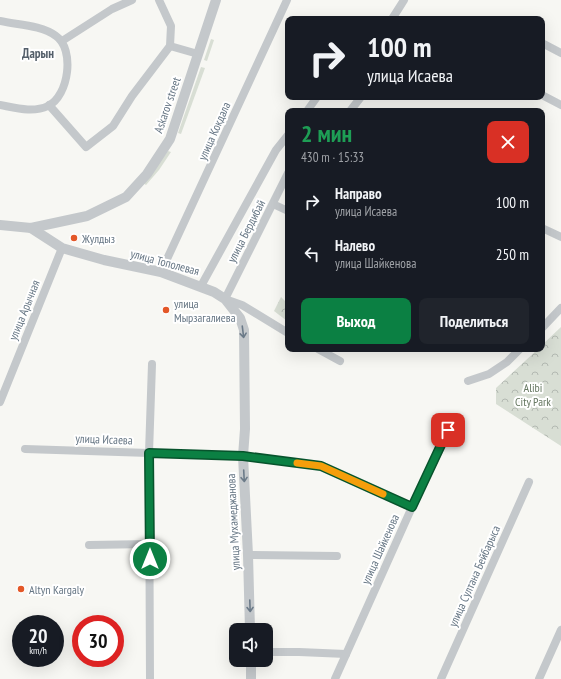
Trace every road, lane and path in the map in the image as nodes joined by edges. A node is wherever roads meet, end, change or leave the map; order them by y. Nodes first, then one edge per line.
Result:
1 (132, 0) edge
2 (159, 0) edge
3 (216, 0) edge
4 (287, 0) edge
5 (404, 0) edge
6 (394, 16) edge
7 (0, 21) edge
8 (62, 41) junction
9 (545, 45) edge
10 (170, 46) junction
11 (198, 54) junction
12 (561, 54) edge
13 (545, 97) edge
14 (315, 100) edge
15 (0, 105) edge
16 (561, 105) edge
17 (50, 106) junction
18 (308, 108) edge
19 (285, 139) edge
20 (285, 179) edge
21 (273, 204) junction
22 (285, 210) edge
23 (0, 226) edge
24 (31, 228) junction
25 (545, 229) edge
26 (561, 237) edge
27 (62, 248) junction
28 (161, 272) junction
29 (201, 286) junction
30 (224, 299) junction
31 (561, 308) edge
32 (545, 325) edge
33 (285, 331) edge
34 (324, 352) edge
35 (517, 352) edge
36 (340, 361) dead end
37 (152, 364) dead end
38 (468, 381) dead end
39 (0, 402) edge
40 (448, 430) dead end
41 (25, 449) dead end
42 (149, 453) junction
43 (243, 456) junction
44 (529, 482) dead end
45 (412, 507) junction
46 (150, 544) junction
47 (90, 545) dead end
48 (248, 555) junction
49 (337, 556) dead end
50 (250, 623) edge
51 (561, 630) edge
52 (273, 652) edge
53 (346, 654) junction
54 (251, 667) edge
55 (150, 679) edge
56 (251, 679) edge
57 (335, 679) edge
58 (441, 679) edge
59 (539, 679) edge

1 - 8 street
2 - 10 street
3 - 11 street, Askarov street
4 - 28 street, улица Кокдала
5 - 6 street
7 - 8 street
8 - 17 street
9 - 12 street
10 - 11 street
10 - 17 street
11 - 24 street, Askarov street
13 - 16 street
14 - 18 street
15 - 17 street
19 - 29 street
20 - 21 street, улица Бердибай
21 - 22 street
21 - 30 street, улица Бердибай
23 - 24 street, Askarov street
24 - 27 street, улица Тополевая
25 - 26 street
27 - 28 street, улица Тополевая
27 - 39 street, улица Арычная
28 - 29 street, улица Тополевая
29 - 30 street, улица Тополевая
30 - 33 street, улица Тополевая
30 -> 43 street, улица Мухамеджанова
31 - 32 street
34 - 36 street
35 - 38 street
37 - 42 street
40 - 45 street, улица Шайкенова
41 - 42 street, улица Исаева
42 - 43 street, улица Исаева
42 - 46 street
43 - 45 street, улица Исаева
43 -> 48 street, улица Мухамеджанова
44 - 58 street, улица Султана Бейбарыса
45 - 53 street, улица Шайкенова
46 - 47 street
46 - 55 street
48 - 49 street
48 -> 50 street, улица Мухамеджанова
51 - 59 street
52 - 53 street
53 - 57 street, улица Шайкенова
54 - 56 street

